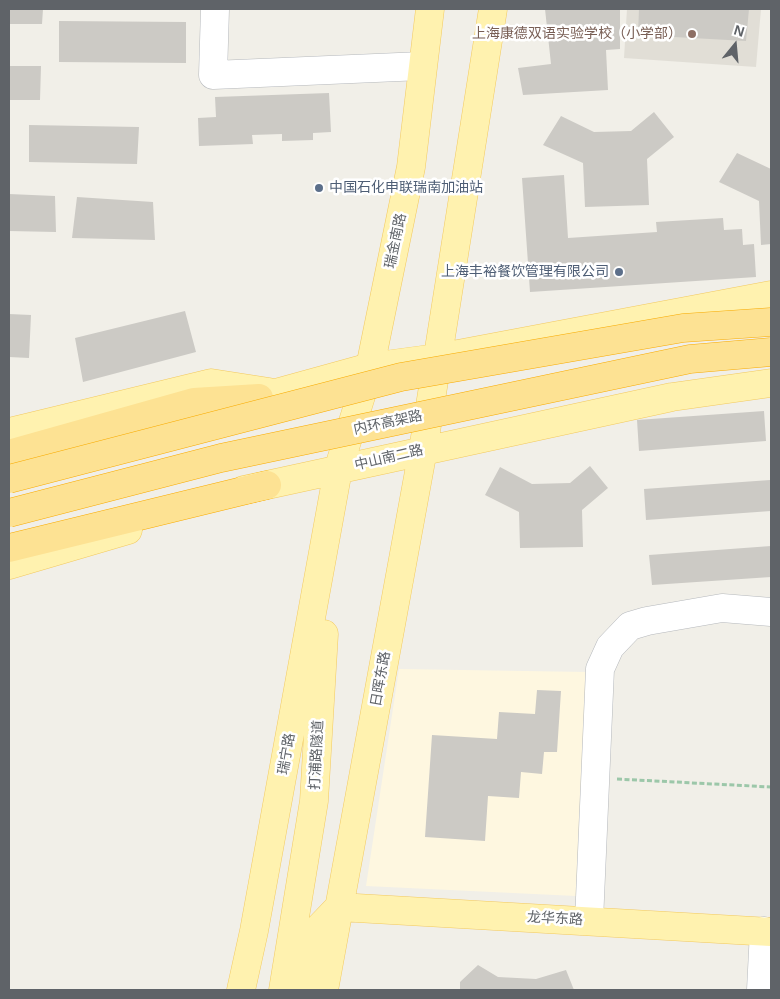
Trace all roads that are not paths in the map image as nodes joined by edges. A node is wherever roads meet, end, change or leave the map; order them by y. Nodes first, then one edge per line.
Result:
1 (215, 9) edge
2 (430, 9) edge
3 (493, 9) edge
4 (422, 66) junction
5 (771, 295) edge
6 (771, 322) edge
7 (771, 352) edge
8 (437, 358) junction
9 (370, 367) junction
10 (771, 383) edge
11 (268, 396) junction
12 (9, 432) edge
13 (423, 450) junction
14 (9, 454) edge
15 (9, 470) edge
16 (338, 470) junction
17 (9, 479) edge
18 (267, 484) joint
19 (9, 513) edge
20 (331, 518) junction
21 (10, 550) edge
22 (771, 612) edge
23 (339, 907) junction
24 (589, 921) junction
25 (768, 931) edge
26 (241, 990) edge
27 (283, 990) edge
28 (304, 990) edge
29 (324, 990) edge
30 (761, 990) edge

1 - 4 street
2 - 4 main road, 瑞金南路
3 - 8 main road
4 - 9 main road, 瑞金南路
5 - 8 main road
6 - 17 highway, bridge
7 - 19 highway, 内环高架路, bridge
8 - 9 main road
8 - 13 main road
9 - 11 main road
9 - 16 main road, 瑞金南路
10 - 13 main road, 中山南二路
11 - 12 main road
11 - 14 highway
11 - 15 main road
13 - 16 main road, 中山南二路
13 - 23 main road, 日晖东路
16 - 18 main road, 中山南二路
16 - 20 main road
18 - 21 highway
20 - 26 main road, 瑞宁路
20 - 27 main road, 打浦路隧道
22 - 24 street
23 - 24 main road, 龙华东路
23 - 28 main road
23 - 29 main road, 日晖东路
24 - 25 main road, 龙华东路
25 - 30 street

